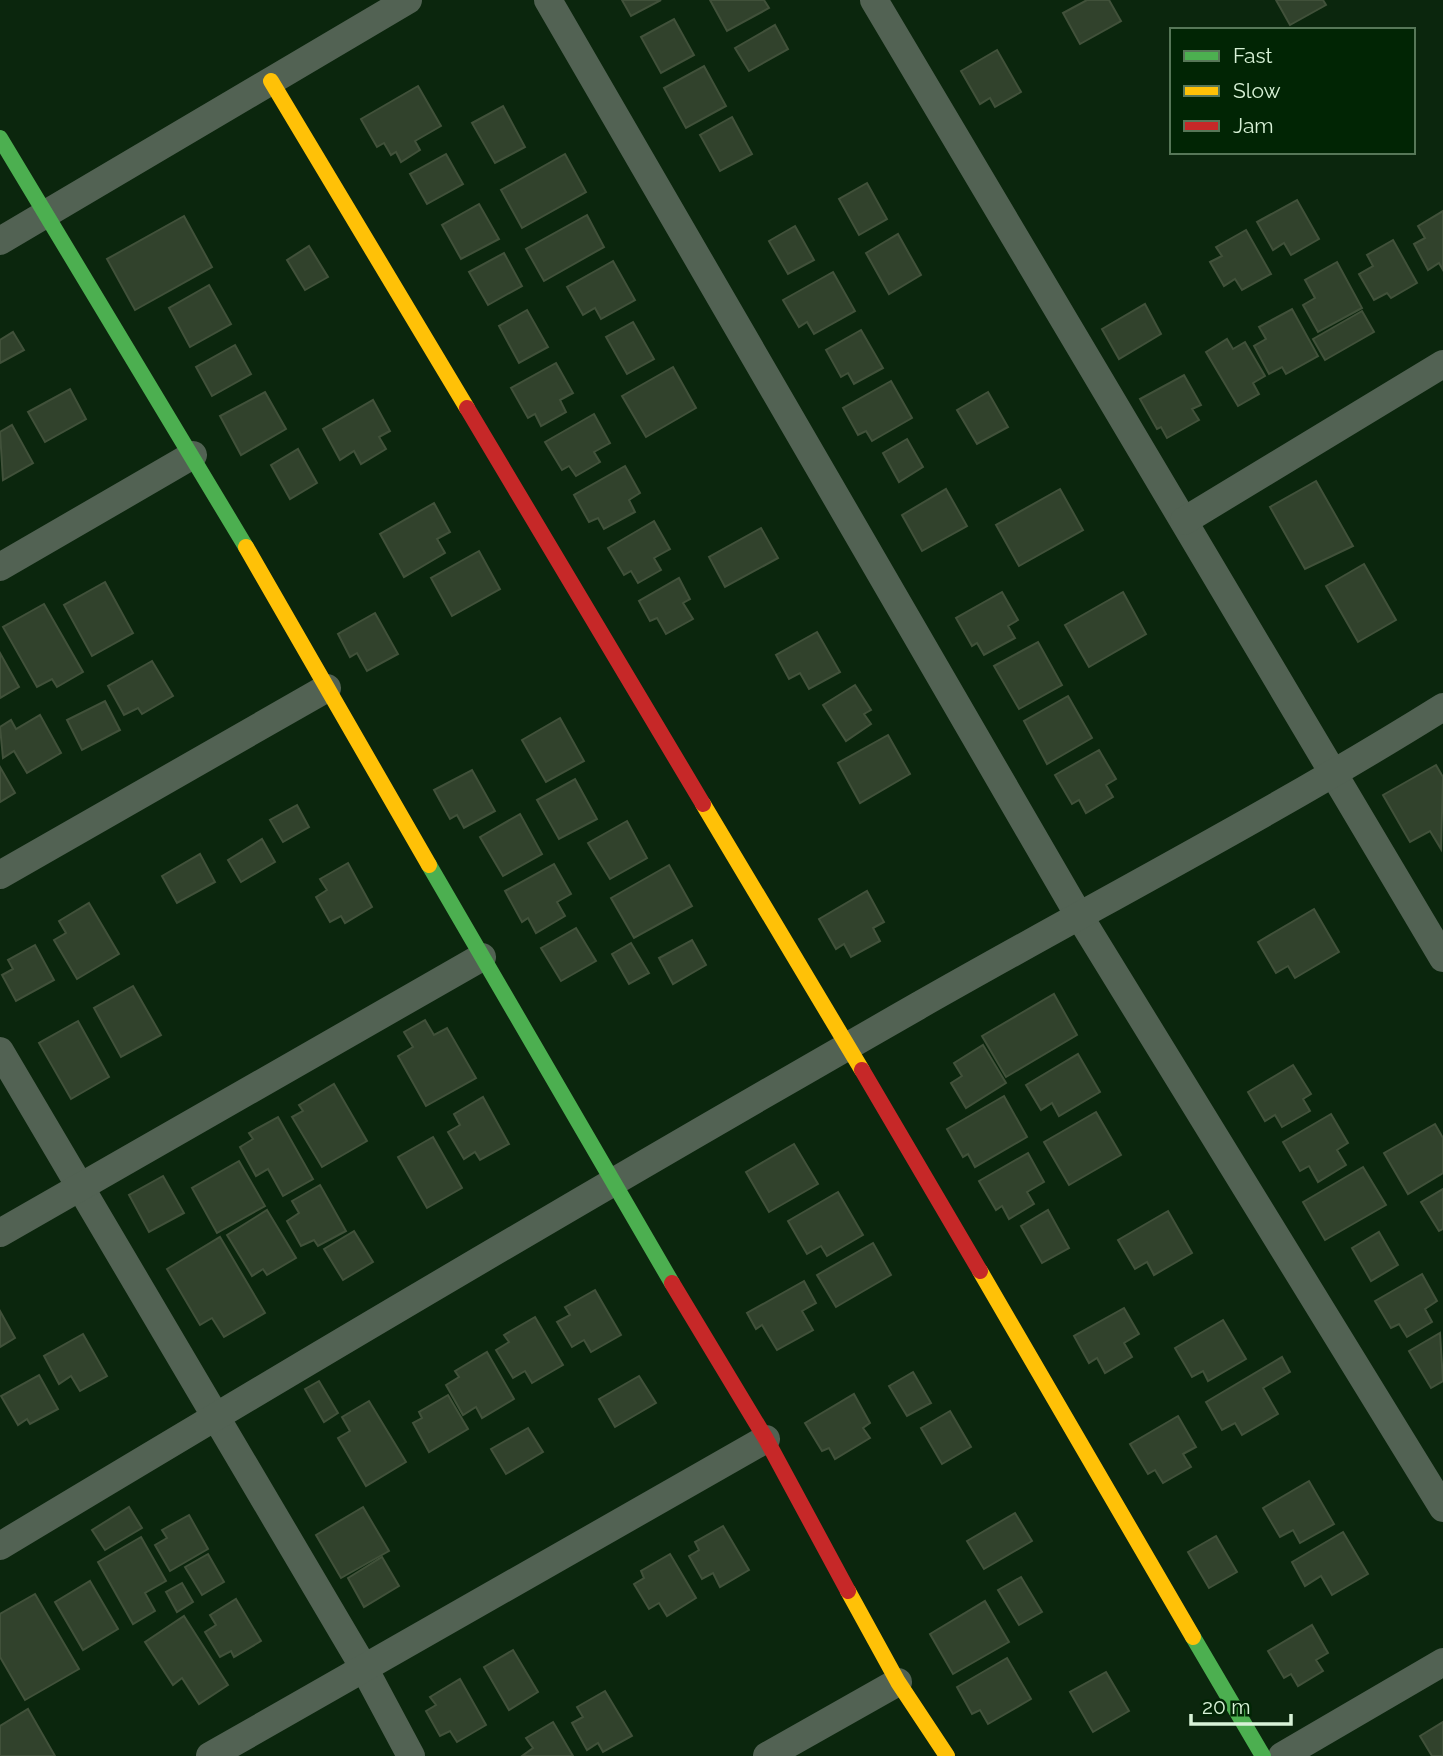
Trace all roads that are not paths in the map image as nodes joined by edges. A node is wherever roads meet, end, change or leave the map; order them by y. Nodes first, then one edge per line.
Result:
1 (408, 0) edge
2 (548, 0) edge
3 (874, 0) edge
4 (271, 81) junction
5 (0, 138) edge
6 (44, 213) junction
7 (0, 241) edge
8 (1443, 363) edge
9 (192, 455) junction
10 (1184, 521) junction
11 (0, 567) edge
12 (327, 688) junction
13 (1443, 707) edge
14 (1335, 775) junction
15 (0, 874) edge
16 (1079, 914) junction
17 (482, 957) junction
18 (1443, 958) edge
19 (848, 1046) junction
20 (0, 1051) edge
21 (612, 1184) junction
22 (80, 1187) junction
23 (0, 1233) edge
24 (216, 1416) junction
25 (766, 1439) junction
26 (1443, 1508) edge
27 (0, 1546) edge
28 (1443, 1662) edge
29 (364, 1668) junction
30 (898, 1682) junction
31 (210, 1756) edge
32 (411, 1756) edge
33 (766, 1756) edge
34 (947, 1756) edge
35 (1263, 1756) edge
36 (1282, 1756) edge

1 - 4 street
2 - 16 street
3 - 10 street
4 - 6 street
4 - 19 street
5 - 6 street
6 - 7 street
6 - 9 street
8 - 10 street
9 - 11 street
9 - 12 street
10 - 14 street
12 - 15 street
12 - 17 street
13 - 14 street
14 - 16 street
14 - 18 street
16 - 19 street
16 - 26 street
17 - 21 street
17 - 22 street
19 - 21 street
19 - 35 street
20 - 22 street
21 - 24 street
21 - 25 street
22 - 23 street
22 - 24 street
24 - 27 street
24 - 29 street
25 - 29 street
25 - 30 street
28 - 36 street
29 - 31 street
29 - 32 street
30 - 33 street
30 - 34 street

